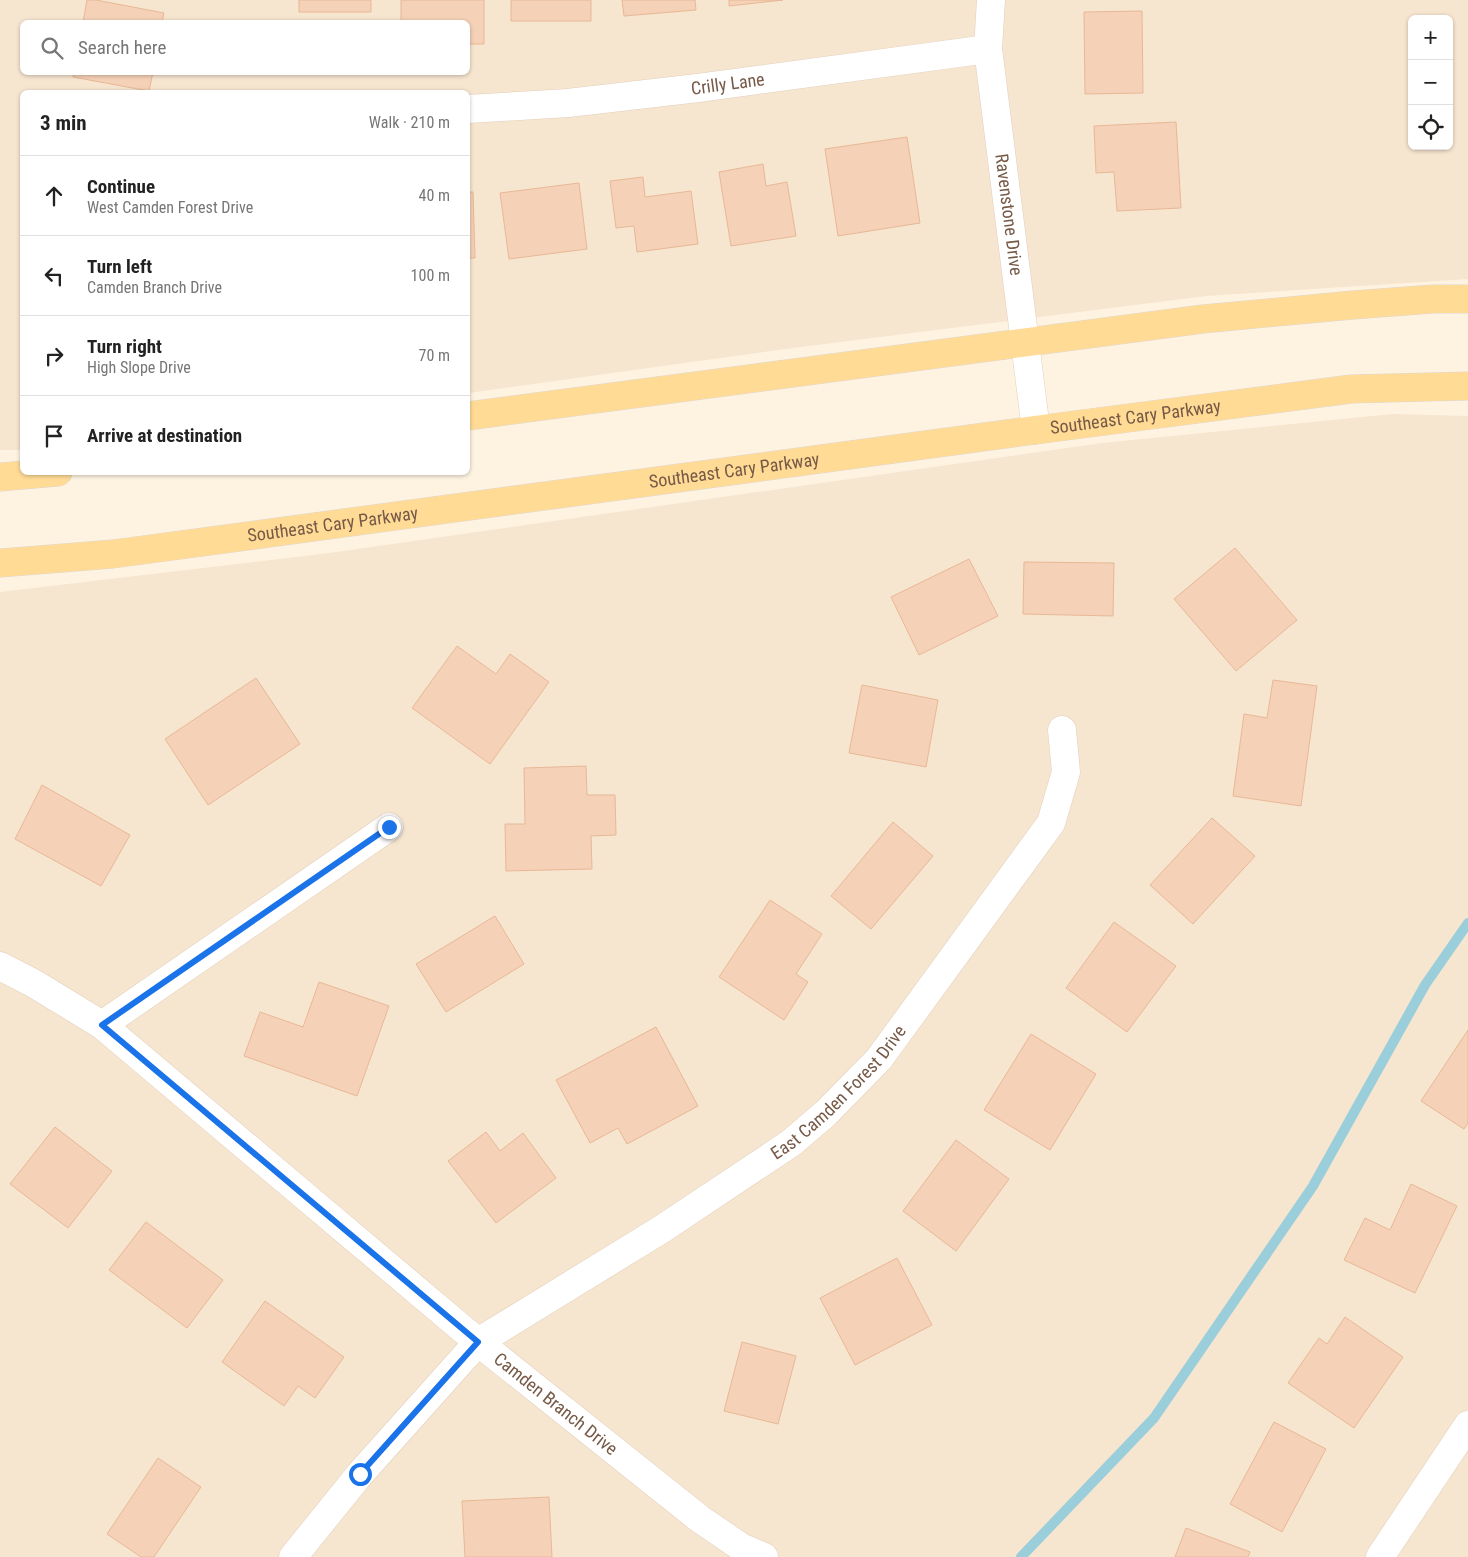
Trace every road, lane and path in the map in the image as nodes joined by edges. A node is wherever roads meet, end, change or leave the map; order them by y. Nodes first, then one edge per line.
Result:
1 (991, 0) edge
2 (988, 49) junction
3 (470, 110) edge
4 (1468, 299) edge
5 (1024, 343) junction
6 (1468, 386) edge
7 (470, 416) edge
8 (1036, 430) junction
9 (20, 475) edge
10 (0, 476) edge
11 (0, 562) edge
12 (1062, 730) dead end
13 (389, 827) dead end
14 (0, 966) edge
15 (102, 1025) junction
16 (478, 1342) junction
17 (1468, 1425) edge
18 (293, 1557) edge
19 (764, 1557) edge
20 (1380, 1557) edge

1 - 2 street, Ravenstone Drive
2 - 3 street, Crilly Lane
2 - 5 street, Ravenstone Drive
4 - 5 main road
5 - 7 main road
5 - 8 street, Ravenstone Drive
6 - 8 main road, Southeast Cary Parkway
8 - 11 main road, Southeast Cary Parkway
9 - 10 main road
12 - 16 street, East Camden Forest Drive
13 - 15 street
14 - 15 street, Camden Branch Drive
15 - 16 street, Camden Branch Drive
16 - 18 street, East Camden Forest Drive
16 - 19 street, Camden Branch Drive
17 - 20 street

